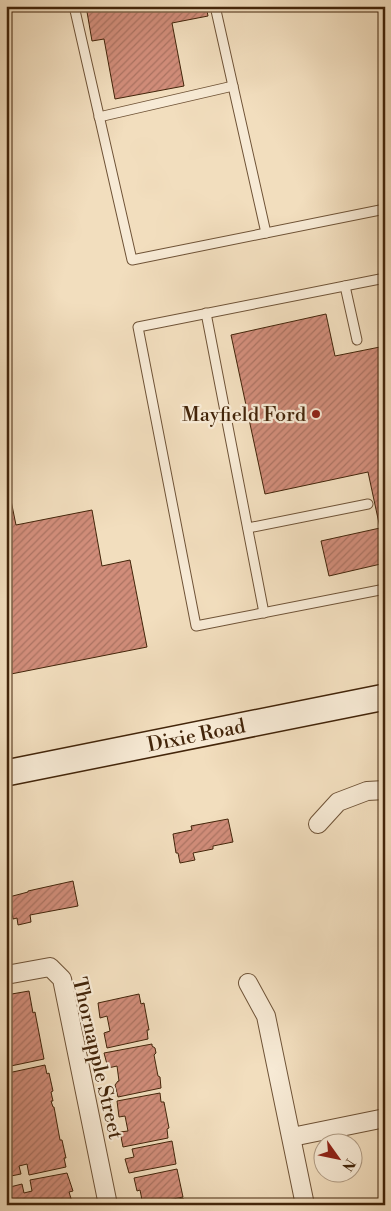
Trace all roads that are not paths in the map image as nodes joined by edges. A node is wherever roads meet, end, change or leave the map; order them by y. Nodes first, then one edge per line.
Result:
1 (74, 6) edge
2 (215, 6) edge
3 (233, 86) junction
4 (99, 117) junction
5 (385, 209) edge
6 (266, 233) junction
7 (385, 278) edge
8 (345, 286) junction
9 (206, 313) junction
10 (357, 340) dead end
11 (368, 504) dead end
12 (248, 528) junction
13 (385, 589) edge
14 (264, 613) junction
15 (385, 698) edge
16 (6, 773) edge
17 (385, 790) edge
18 (318, 824) dead end
19 (6, 975) edge
20 (248, 983) dead end
21 (385, 1118) edge
22 (292, 1137) junction
23 (108, 1205) edge
24 (306, 1205) edge

1 - 4 lane
2 - 3 lane
3 - 4 lane
3 - 6 lane
4 - 6 lane
5 - 6 lane
7 - 8 lane
8 - 9 lane
8 - 10 lane
9 - 12 lane
9 - 14 lane
11 - 12 lane
12 - 14 lane
13 - 14 lane
15 - 16 main road, Dixie Road
17 - 18 street
19 - 23 street, Thornapple Street
20 - 22 street
21 - 22 street
22 - 24 street

